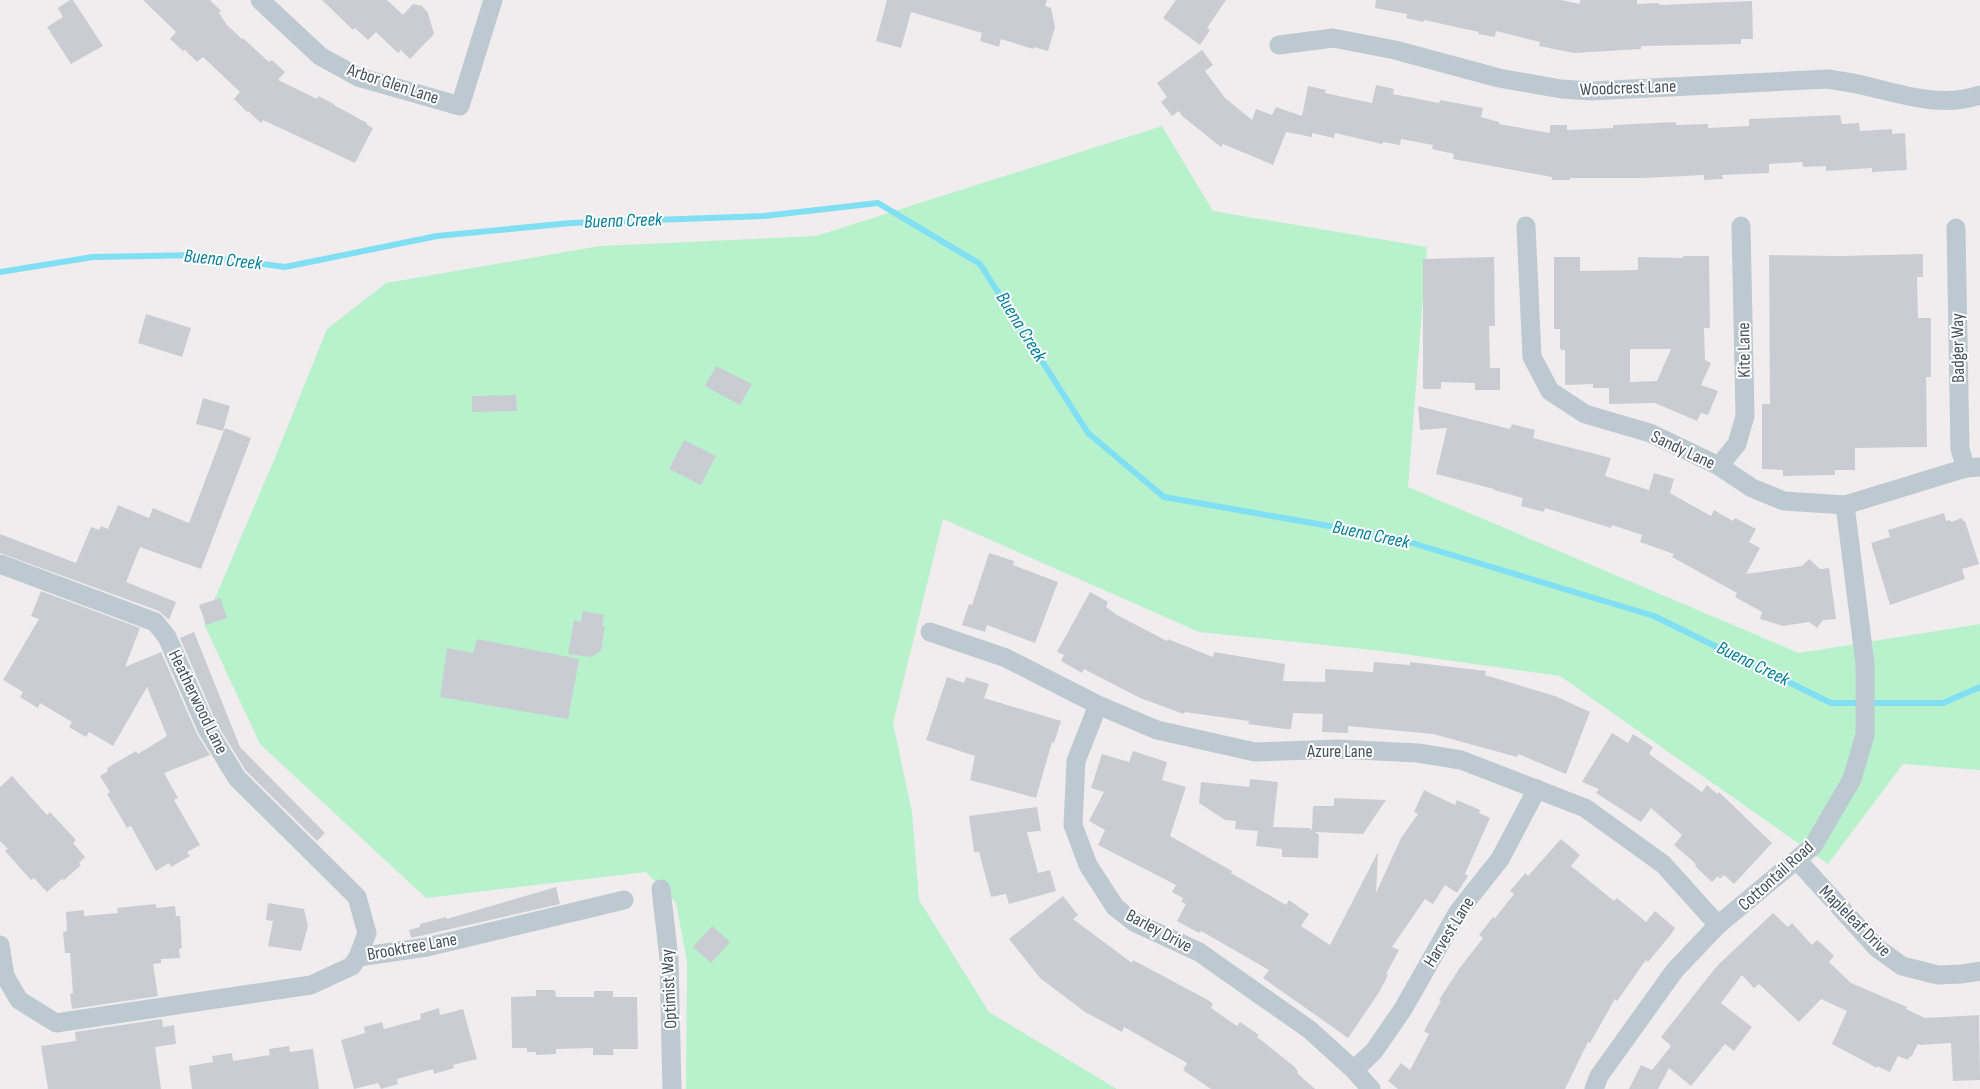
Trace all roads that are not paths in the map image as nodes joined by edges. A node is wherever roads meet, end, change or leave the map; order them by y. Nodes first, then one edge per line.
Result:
1 (260, 0) edge
2 (493, 0) edge
3 (1279, 45) dead end
4 (1980, 95) edge
5 (1526, 226) dead end
6 (1741, 226) dead end
7 (1956, 228) dead end
8 (1719, 466) junction
9 (1973, 467) edge
10 (1845, 505) junction
11 (0, 564) edge
12 (930, 632) dead end
13 (1098, 705) junction
14 (1537, 789) junction
15 (1797, 860) junction
16 (660, 889) dead end
17 (624, 900) dead end
18 (1718, 926) junction
19 (1, 949) edge
20 (358, 957) junction
21 (1980, 971) edge
22 (0, 975) edge
23 (1354, 1070) junction
24 (672, 1089) edge
25 (1370, 1089) edge
26 (1594, 1089) edge

1 - 2 street, Arbor Glen Lane
3 - 4 street, Woodcrest Lane
5 - 8 street, Sandy Lane
6 - 8 street, Kite Lane
7 - 9 street, Badger Way
8 - 10 street, Sandy Lane
9 - 10 street, Sandy Lane
10 - 15 street, Cottontail Road
11 - 20 street, Heatherwood Lane
12 - 13 street, Azure Lane
13 - 14 street, Azure Lane
13 - 23 street, Barley Drive
14 - 18 street, Azure Lane
14 - 23 street, Harvest Lane
15 - 18 street, Cottontail Road
15 - 21 street, Mapleleaf Drive
16 - 24 street, Optimist Way
17 - 20 street, Brooktree Lane
18 - 26 street, Cottontail Road
19 - 20 street, Brooktree Lane
19 - 22 street
23 - 25 street, Barley Drive

